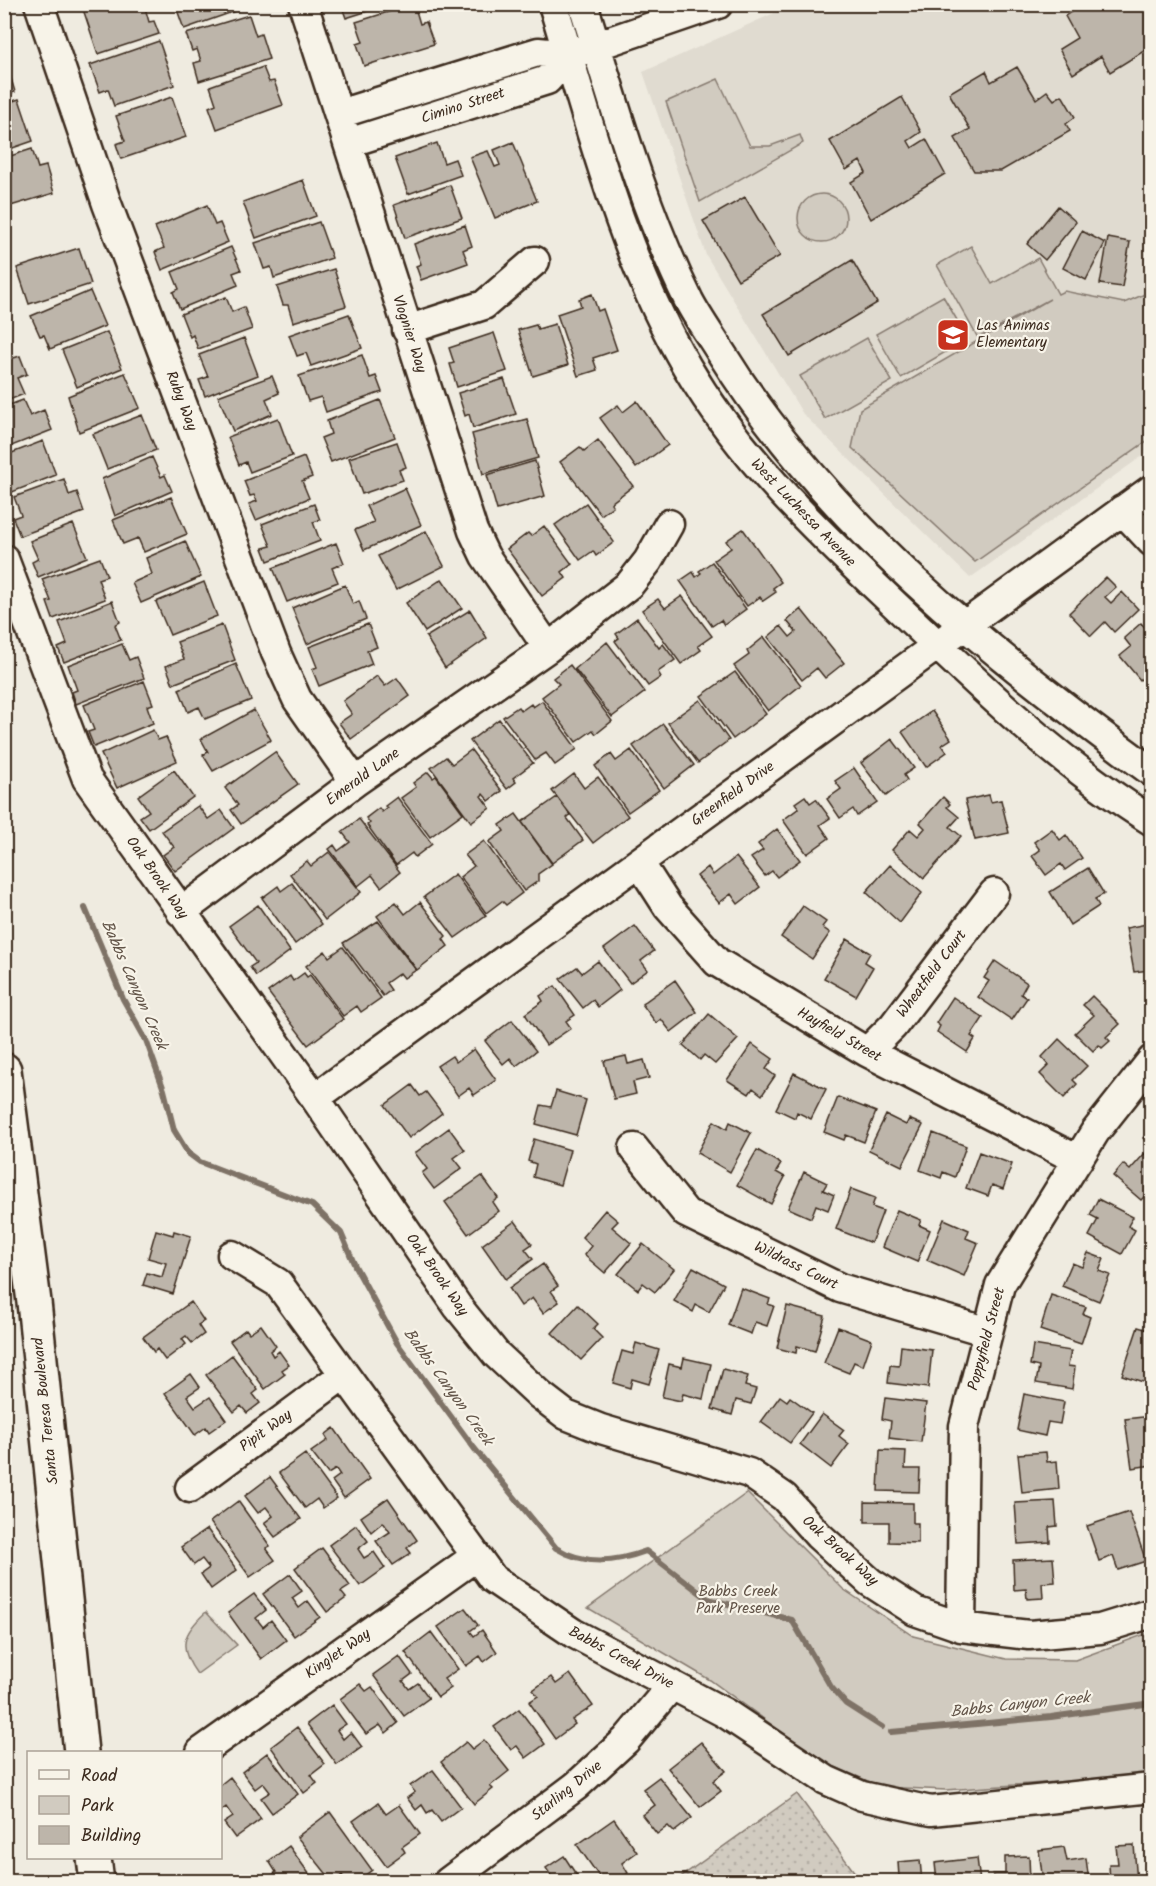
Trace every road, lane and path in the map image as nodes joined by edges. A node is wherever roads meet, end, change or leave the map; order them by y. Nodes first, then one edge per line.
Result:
1 (39, 4) edge
2 (303, 4) edge
3 (553, 4) edge
4 (583, 4) edge
5 (718, 4) edge
6 (596, 47) junction
7 (568, 56) junction
8 (339, 114) junction
9 (348, 143) junction
10 (535, 261) dead end
11 (407, 330) junction
12 (1152, 489) edge
13 (1122, 510) junction
14 (669, 525) dead end
15 (1152, 542) edge
16 (4, 559) edge
17 (965, 625) junction
18 (937, 645) junction
19 (548, 648) junction
20 (1152, 772) edge
21 (355, 782) junction
22 (1152, 821) edge
23 (639, 862) junction
24 (994, 893) dead end
25 (181, 912) junction
26 (867, 1052) junction
27 (1152, 1060) edge
28 (4, 1070) edge
29 (315, 1098) junction
30 (634, 1148) dead end
31 (1078, 1160) junction
32 (232, 1255) dead end
33 (988, 1332) junction
34 (343, 1375) junction
35 (190, 1488) dead end
36 (476, 1557) junction
37 (1152, 1613) edge
38 (961, 1627) junction
39 (672, 1685) junction
40 (81, 1751) edge
41 (202, 1751) edge
42 (1152, 1788) edge
43 (94, 1859) edge
44 (97, 1881) edge
45 (448, 1881) edge

1 - 21 street, Ruby Way
2 - 8 street, Vlognier Way
3 - 7 street, West Luchessa Avenue
4 - 6 street, West Luchessa Avenue
5 - 6 street, Cimino Street
6 - 7 street, Cimino Street
6 - 17 street, West Luchessa Avenue
7 - 8 street, Cimino Street
7 - 9 street, Cimino Street
7 - 18 street, West Luchessa Avenue
8 - 9 street, Vlognier Way
9 - 11 street, Vlognier Way
10 - 11 street
11 - 19 street, Vlognier Way
12 - 13 street, Greenfield Drive
13 - 15 street
13 - 17 street, Greenfield Drive
14 - 19 street, Emerald Lane
16 - 25 street, Oak Brook Way
17 - 18 street, Greenfield Drive
17 - 20 street, West Luchessa Avenue
18 - 22 street, West Luchessa Avenue
18 - 23 street, Greenfield Drive
19 - 21 street, Emerald Lane
21 - 25 street, Emerald Lane
23 - 26 street, Hayfield Street
23 - 29 street, Greenfield Drive
24 - 26 street, Wheatfield Court
25 - 29 street, Oak Brook Way
26 - 31 street, Hayfield Street
27 - 31 street, Poppyfield Street
28 - 40 main road, Santa Teresa Boulevard
29 - 38 street, Oak Brook Way
30 - 33 street, Wildrass Court
31 - 33 street, Poppyfield Street
32 - 34 street, Babbs Creek Drive
33 - 38 street, Poppyfield Street
34 - 35 street, Pipit Way
34 - 36 street, Babbs Creek Drive
36 - 39 street, Babbs Creek Drive
36 - 41 street, Kinglet Way
37 - 38 street, Oak Brook Way
39 - 42 street, Babbs Creek Drive
39 - 45 street, Starling Drive
43 - 44 main road

